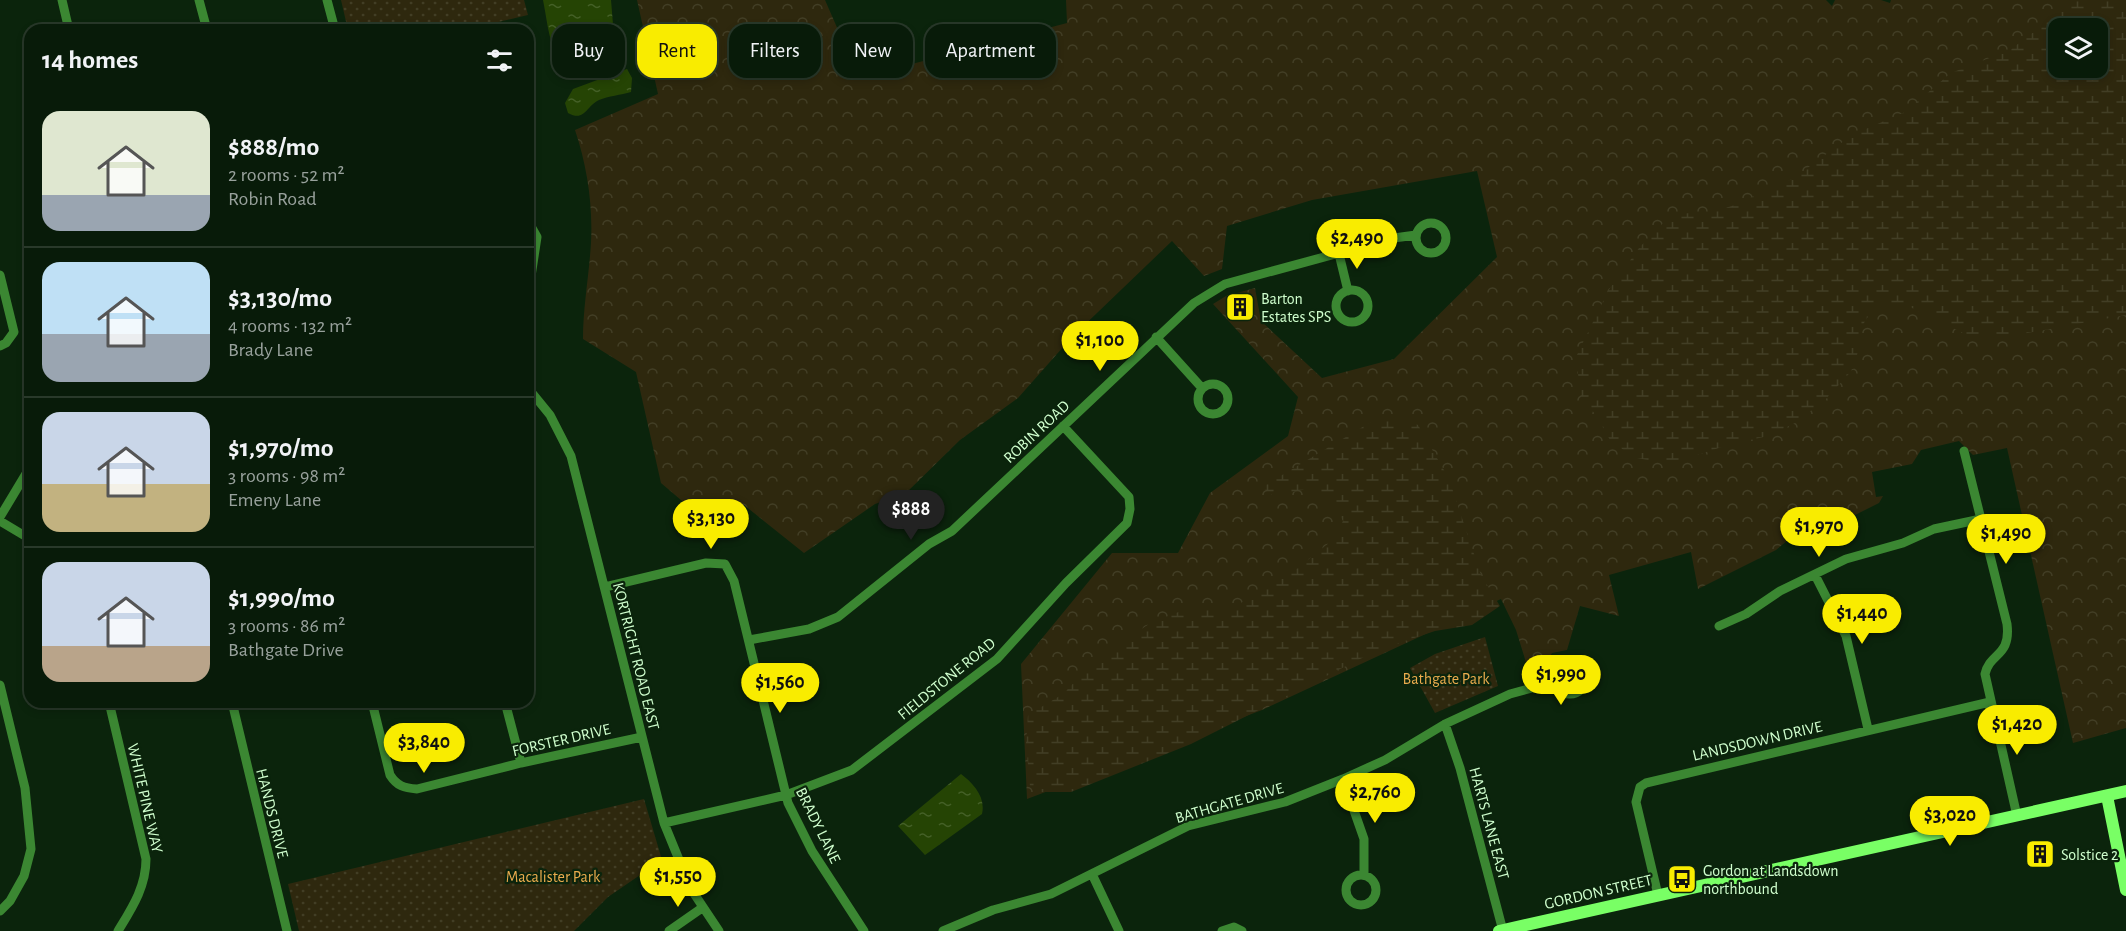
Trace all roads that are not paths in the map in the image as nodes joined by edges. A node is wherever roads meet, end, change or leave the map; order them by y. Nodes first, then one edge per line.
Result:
1 (62, 0) edge
2 (199, 0) edge
3 (327, 0) edge
4 (68, 24) edge
5 (205, 24) edge
6 (333, 24) edge
7 (534, 231) edge
8 (1416, 235) dead end
9 (1339, 254) junction
10 (534, 257) edge
11 (0, 275) edge
12 (1348, 291) dead end
13 (1156, 337) junction
14 (0, 346) edge
15 (1202, 388) dead end
16 (534, 395) edge
17 (1063, 426) junction
18 (1964, 451) dead end
19 (24, 477) edge
20 (0, 519) edge
21 (1981, 519) junction
22 (24, 535) edge
23 (1815, 575) junction
24 (605, 587) junction
25 (1719, 626) dead end
26 (749, 640) junction
27 (1554, 682) dead end
28 (0, 685) edge
29 (1990, 702) junction
30 (110, 708) edge
31 (233, 708) edge
32 (373, 708) edge
33 (507, 708) edge
34 (1445, 724) junction
35 (1868, 729) junction
36 (642, 737) junction
37 (521, 763) junction
38 (1343, 779) junction
39 (2126, 791) edge
40 (786, 795) junction
41 (2107, 796) junction
42 (2017, 816) junction
43 (664, 823) junction
44 (1092, 874) junction
45 (1364, 875) dead end
46 (2126, 890) edge
47 (1658, 895) junction
48 (702, 908) junction
49 (0, 910) edge
50 (118, 931) edge
51 (286, 931) edge
52 (669, 931) edge
53 (719, 931) edge
54 (864, 931) edge
55 (943, 931) edge
56 (1119, 931) edge
57 (1222, 931) edge
58 (1242, 931) edge
59 (1502, 931) edge

1 - 4 street
2 - 5 street
3 - 6 street
7 - 10 street
8 - 9 street, ROBIN ROAD
9 - 12 street
9 - 13 street, ROBIN ROAD
11 - 14 street
13 - 15 street
13 - 17 street, ROBIN ROAD
16 - 24 street, KORTRIGHT ROAD EAST
17 - 26 street, ROBIN ROAD
17 - 40 street, FIELDSTONE ROAD
18 - 21 street
19 - 20 street
20 - 22 street
21 - 23 street
21 - 29 street
23 - 25 street
23 - 35 street
24 - 26 street, BRADY LANE
24 - 36 street, KORTRIGHT ROAD EAST
26 - 40 street, BRADY LANE
27 - 34 street, BATHGATE DRIVE
28 - 49 street
29 - 35 street, LANDSDOWN DRIVE
29 - 42 street
30 - 50 street, WHITE PINE WAY
31 - 51 street, HANDS DRIVE
32 - 37 street, FORSTER DRIVE
33 - 37 street
34 - 38 street, BATHGATE DRIVE
34 - 59 street, HARTS LANE EAST
35 - 47 street, LANDSDOWN DRIVE
36 - 37 street, FORSTER DRIVE
36 - 43 street, KORTRIGHT ROAD EAST
38 - 44 street, BATHGATE DRIVE
38 - 45 street
39 - 41 main road, GORDON STREET
40 - 43 street, FIELDSTONE ROAD
40 - 54 street, BRADY LANE
41 - 42 main road, GORDON STREET
41 - 46 main road
42 - 47 main road, GORDON STREET
43 - 48 street, KORTRIGHT ROAD EAST
44 - 55 street, BATHGATE DRIVE
44 - 56 street
47 - 59 main road, GORDON STREET
48 - 52 street
48 - 53 street, KORTRIGHT ROAD EAST
57 - 58 street

